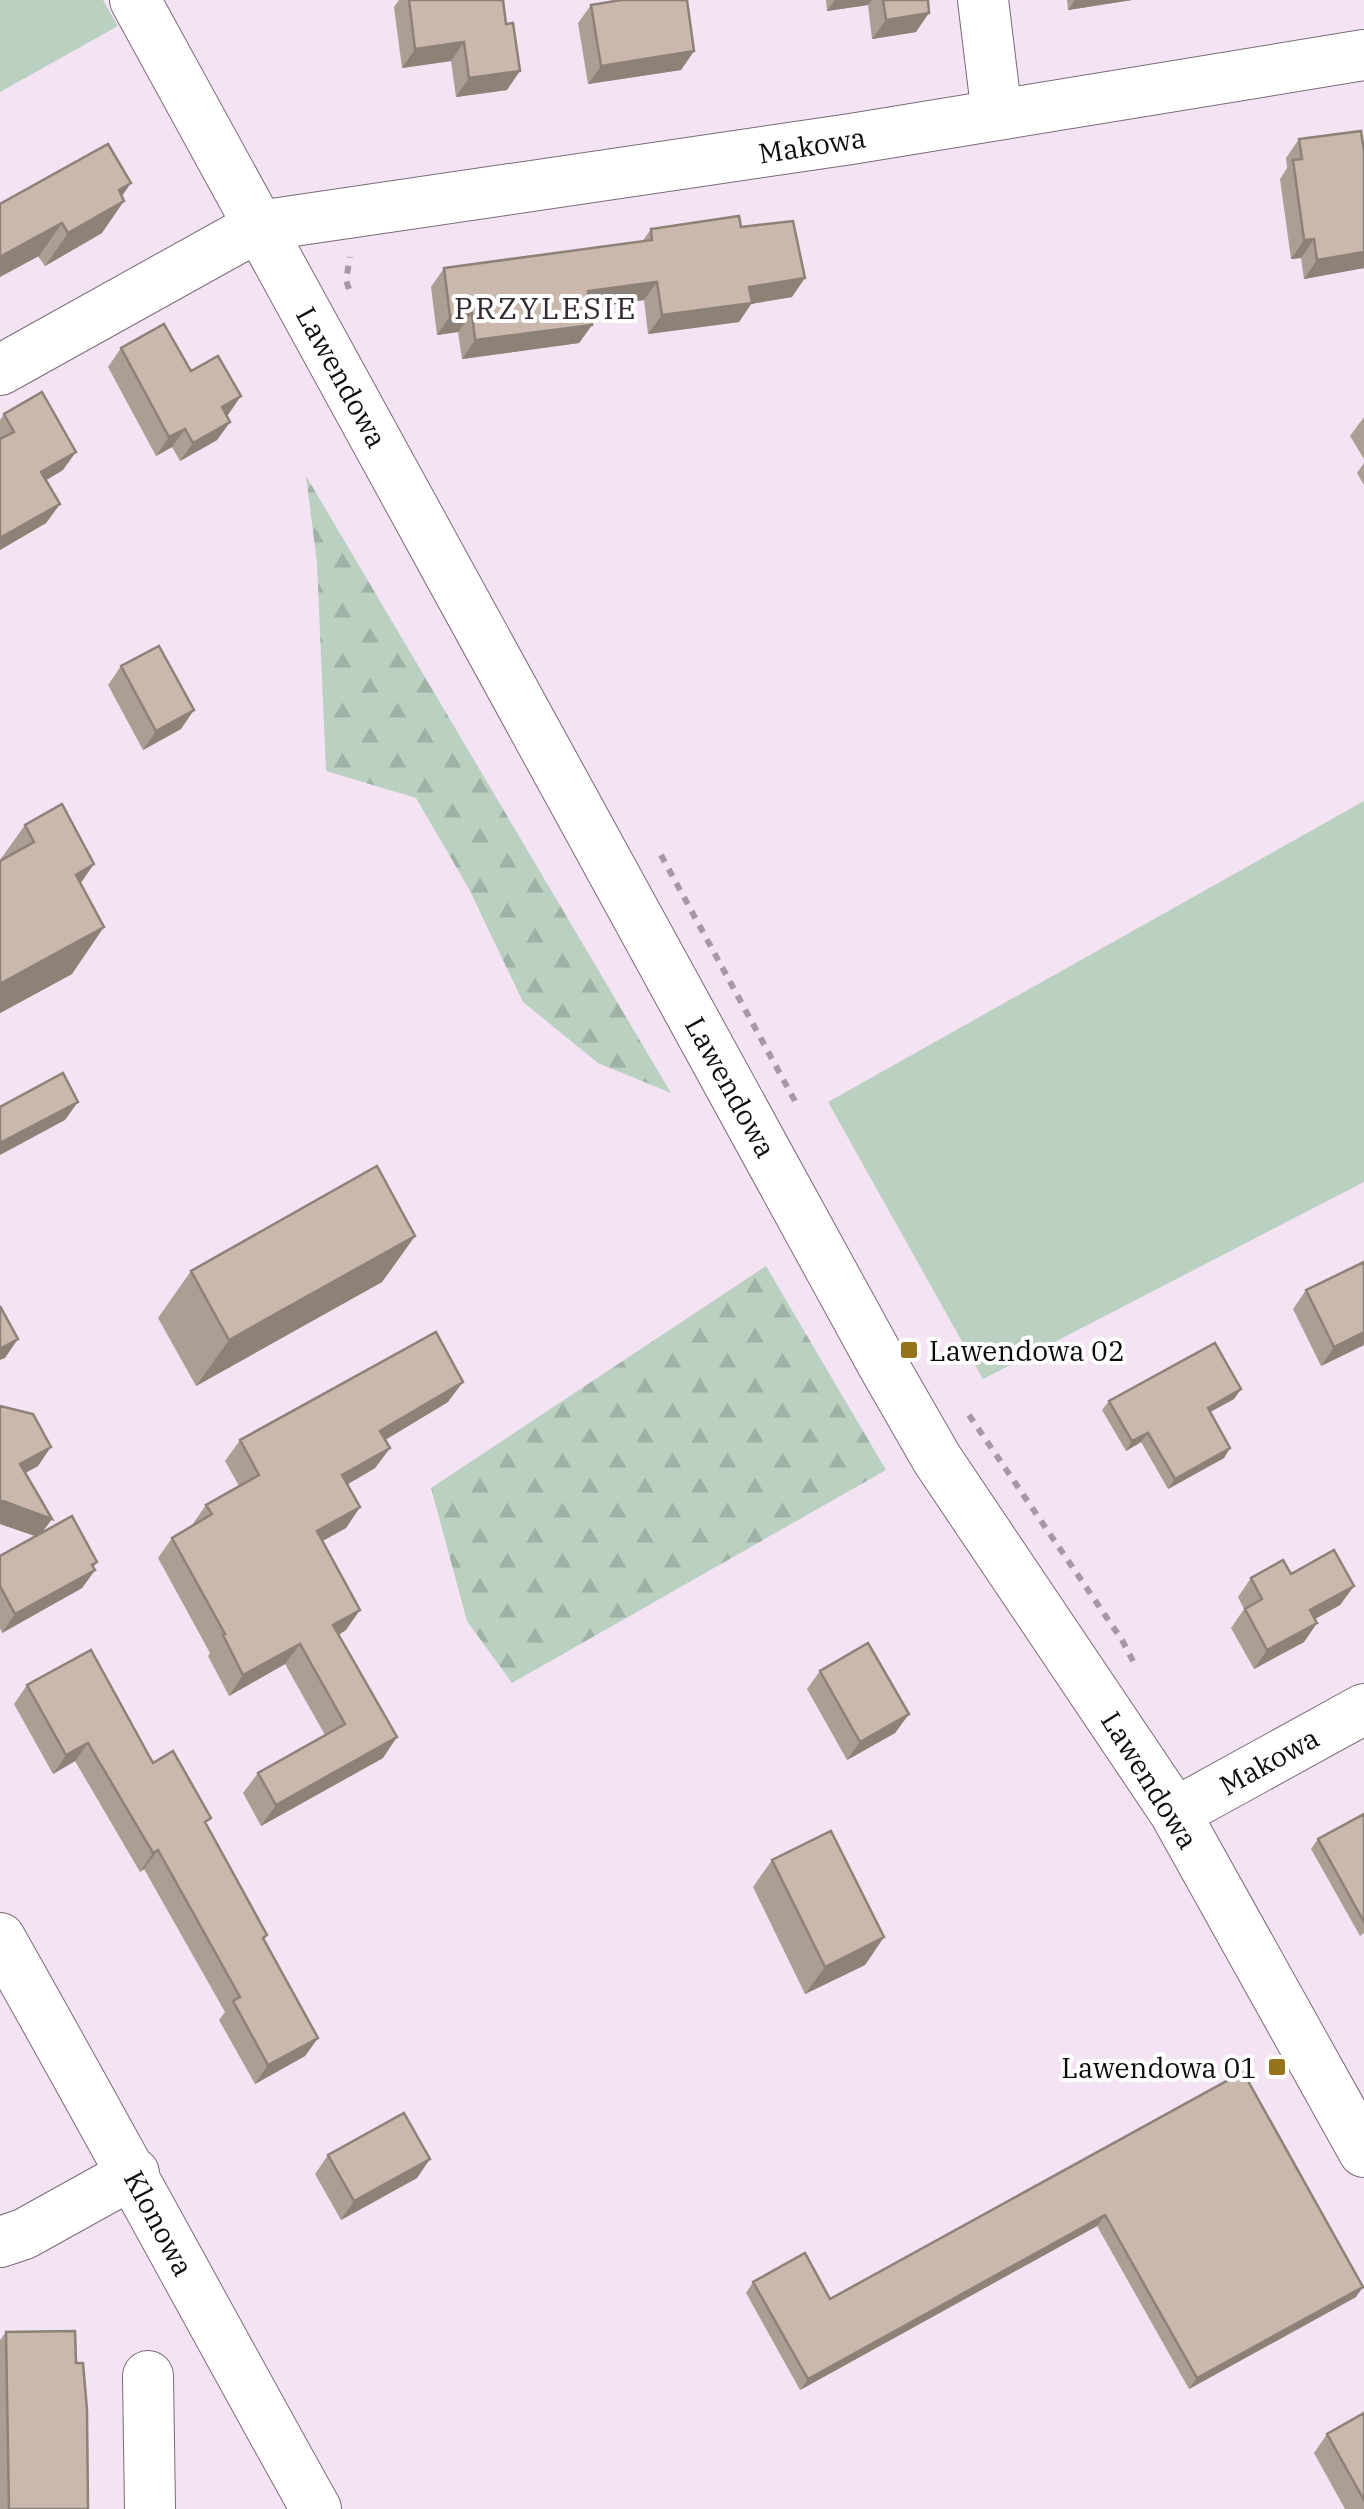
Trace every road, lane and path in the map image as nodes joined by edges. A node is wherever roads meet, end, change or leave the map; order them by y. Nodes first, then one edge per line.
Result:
1 (136, 0) edge
2 (983, 0) edge
3 (1364, 55) edge
4 (997, 116) junction
5 (345, 214) junction
6 (259, 226) junction
7 (350, 294) dead end
8 (0, 370) edge
9 (655, 845) dead end
10 (802, 1113) dead end
11 (963, 1406) dead end
12 (1137, 1670) dead end
13 (1364, 1709) edge
14 (1174, 1813) junction
15 (0, 1938) edge
16 (1364, 2152) edge
17 (134, 2173) junction
18 (0, 2242) edge
19 (148, 2376) dead end
20 (150, 2509) edge
21 (316, 2509) edge

1 - 6 street, Lawendowa
2 - 4 street
3 - 4 street, Makowa
4 - 5 street, Makowa
5 - 6 street, Makowa
5 - 7 path
6 - 8 street
6 - 14 street, Lawendowa
9 - 10 path
11 - 12 path
13 - 14 street, Makowa
14 - 16 street, Lawendowa
15 - 17 street, Klonowa
17 - 18 street
17 - 21 street, Klonowa
19 - 20 street

